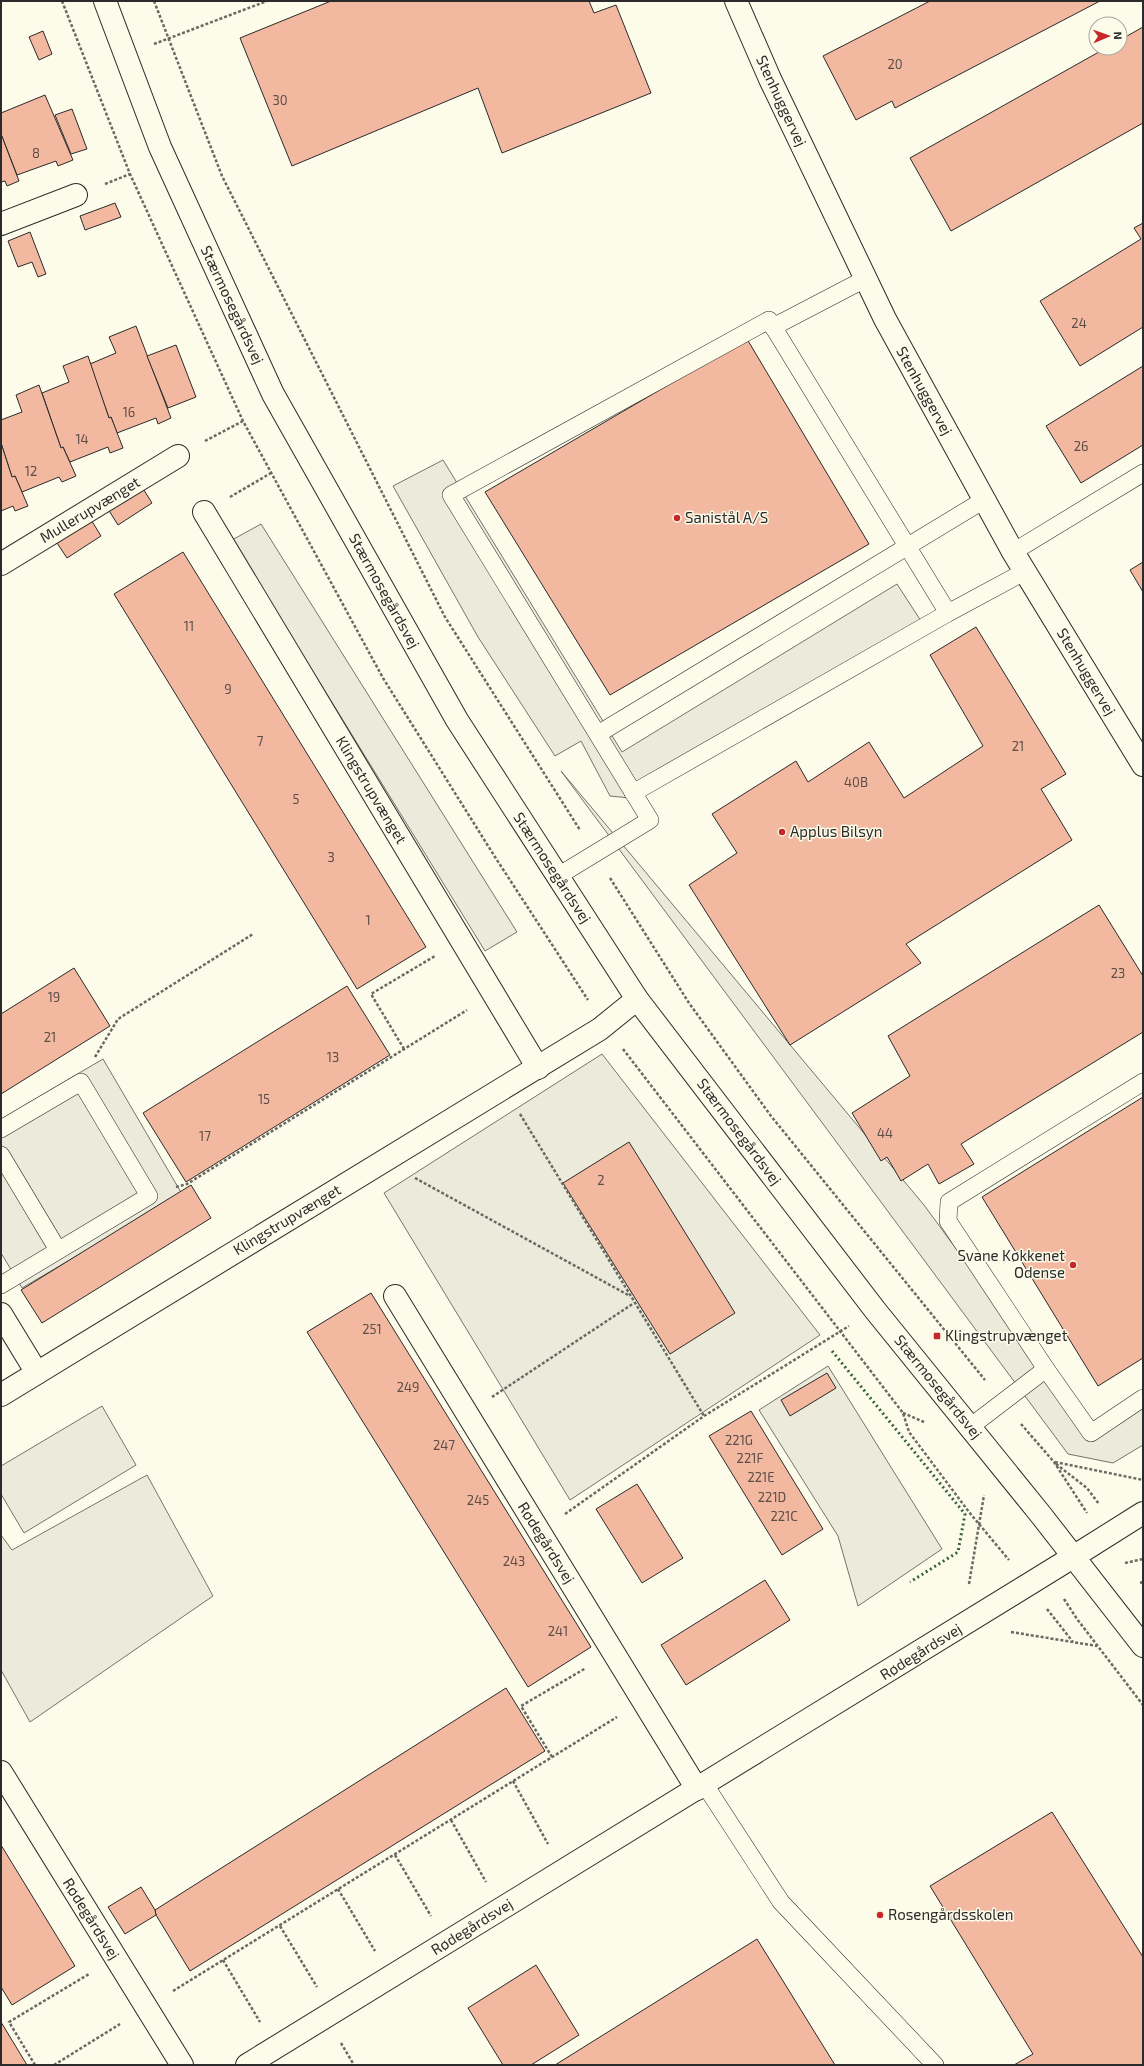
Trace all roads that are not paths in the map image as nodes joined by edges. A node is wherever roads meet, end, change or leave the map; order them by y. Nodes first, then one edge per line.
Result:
1 (105, 1) edge
2 (736, 1) edge
3 (76, 195) dead end
4 (1, 224) edge
5 (866, 279) junction
6 (773, 327) junction
7 (178, 456) road end
8 (1143, 473) edge
9 (984, 500) junction
10 (204, 512) road end
11 (905, 547) junction
12 (1013, 552) junction
13 (1, 564) edge
14 (1024, 572) junction
15 (948, 613) junction
16 (598, 734) junction
17 (1143, 764) edge
18 (633, 793) junction
19 (558, 876) junction
20 (637, 999) junction
21 (538, 1068) junction
22 (1143, 1082) edge
23 (1, 1130) edge
24 (1, 1155) edge
25 (58, 1250) junction
26 (1, 1285) edge
27 (395, 1296) dead end
28 (1, 1314) edge
29 (1046, 1369) junction
30 (37, 1373) junction
31 (1, 1395) edge
32 (1143, 1398) edge
33 (970, 1427) junction
34 (1143, 1513) edge
35 (1073, 1557) junction
36 (1143, 1646) edge
37 (1, 1772) edge
38 (701, 1787) junction
39 (182, 2065) edge
40 (247, 2065) edge
41 (935, 2065) edge

1 - 19 street, Stærmosegårdsvej
2 - 5 street, Stenhuggervej
3 - 4 street
5 - 6 lane
5 - 9 street, Stenhuggervej
6 - 11 lane
6 - 16 lane
7 - 13 street, Mullerupvænget
8 - 12 lane
9 - 11 lane
9 - 12 street, Stenhuggervej
10 - 21 street, Klingstrupvænget
11 - 15 lane
11 - 16 lane
12 - 14 street, Stenhuggervej
14 - 15 lane
14 - 17 street, Stenhuggervej
15 - 18 lane
16 - 18 lane
18 - 19 lane
19 - 20 street, Stærmosegårdsvej
20 - 21 street, Klingstrupvænget
20 - 33 street, Stærmosegårdsvej
21 - 30 street, Klingstrupvænget
22 - 29 lane
23 - 25 lane
24 - 25 lane
25 - 26 lane
27 - 38 street, Rødegårdsvej
28 - 30 street
29 - 32 lane
29 - 33 lane
30 - 31 street, Klingstrupvænget
33 - 35 street, Stærmosegårdsvej
34 - 35 street, Rødegårdsvej
35 - 36 street, Stærmosegårdsvej
35 - 38 street, Rødegårdsvej
37 - 39 street, Rødegårdsvej
38 - 40 street, Rødegårdsvej
38 - 41 lane

